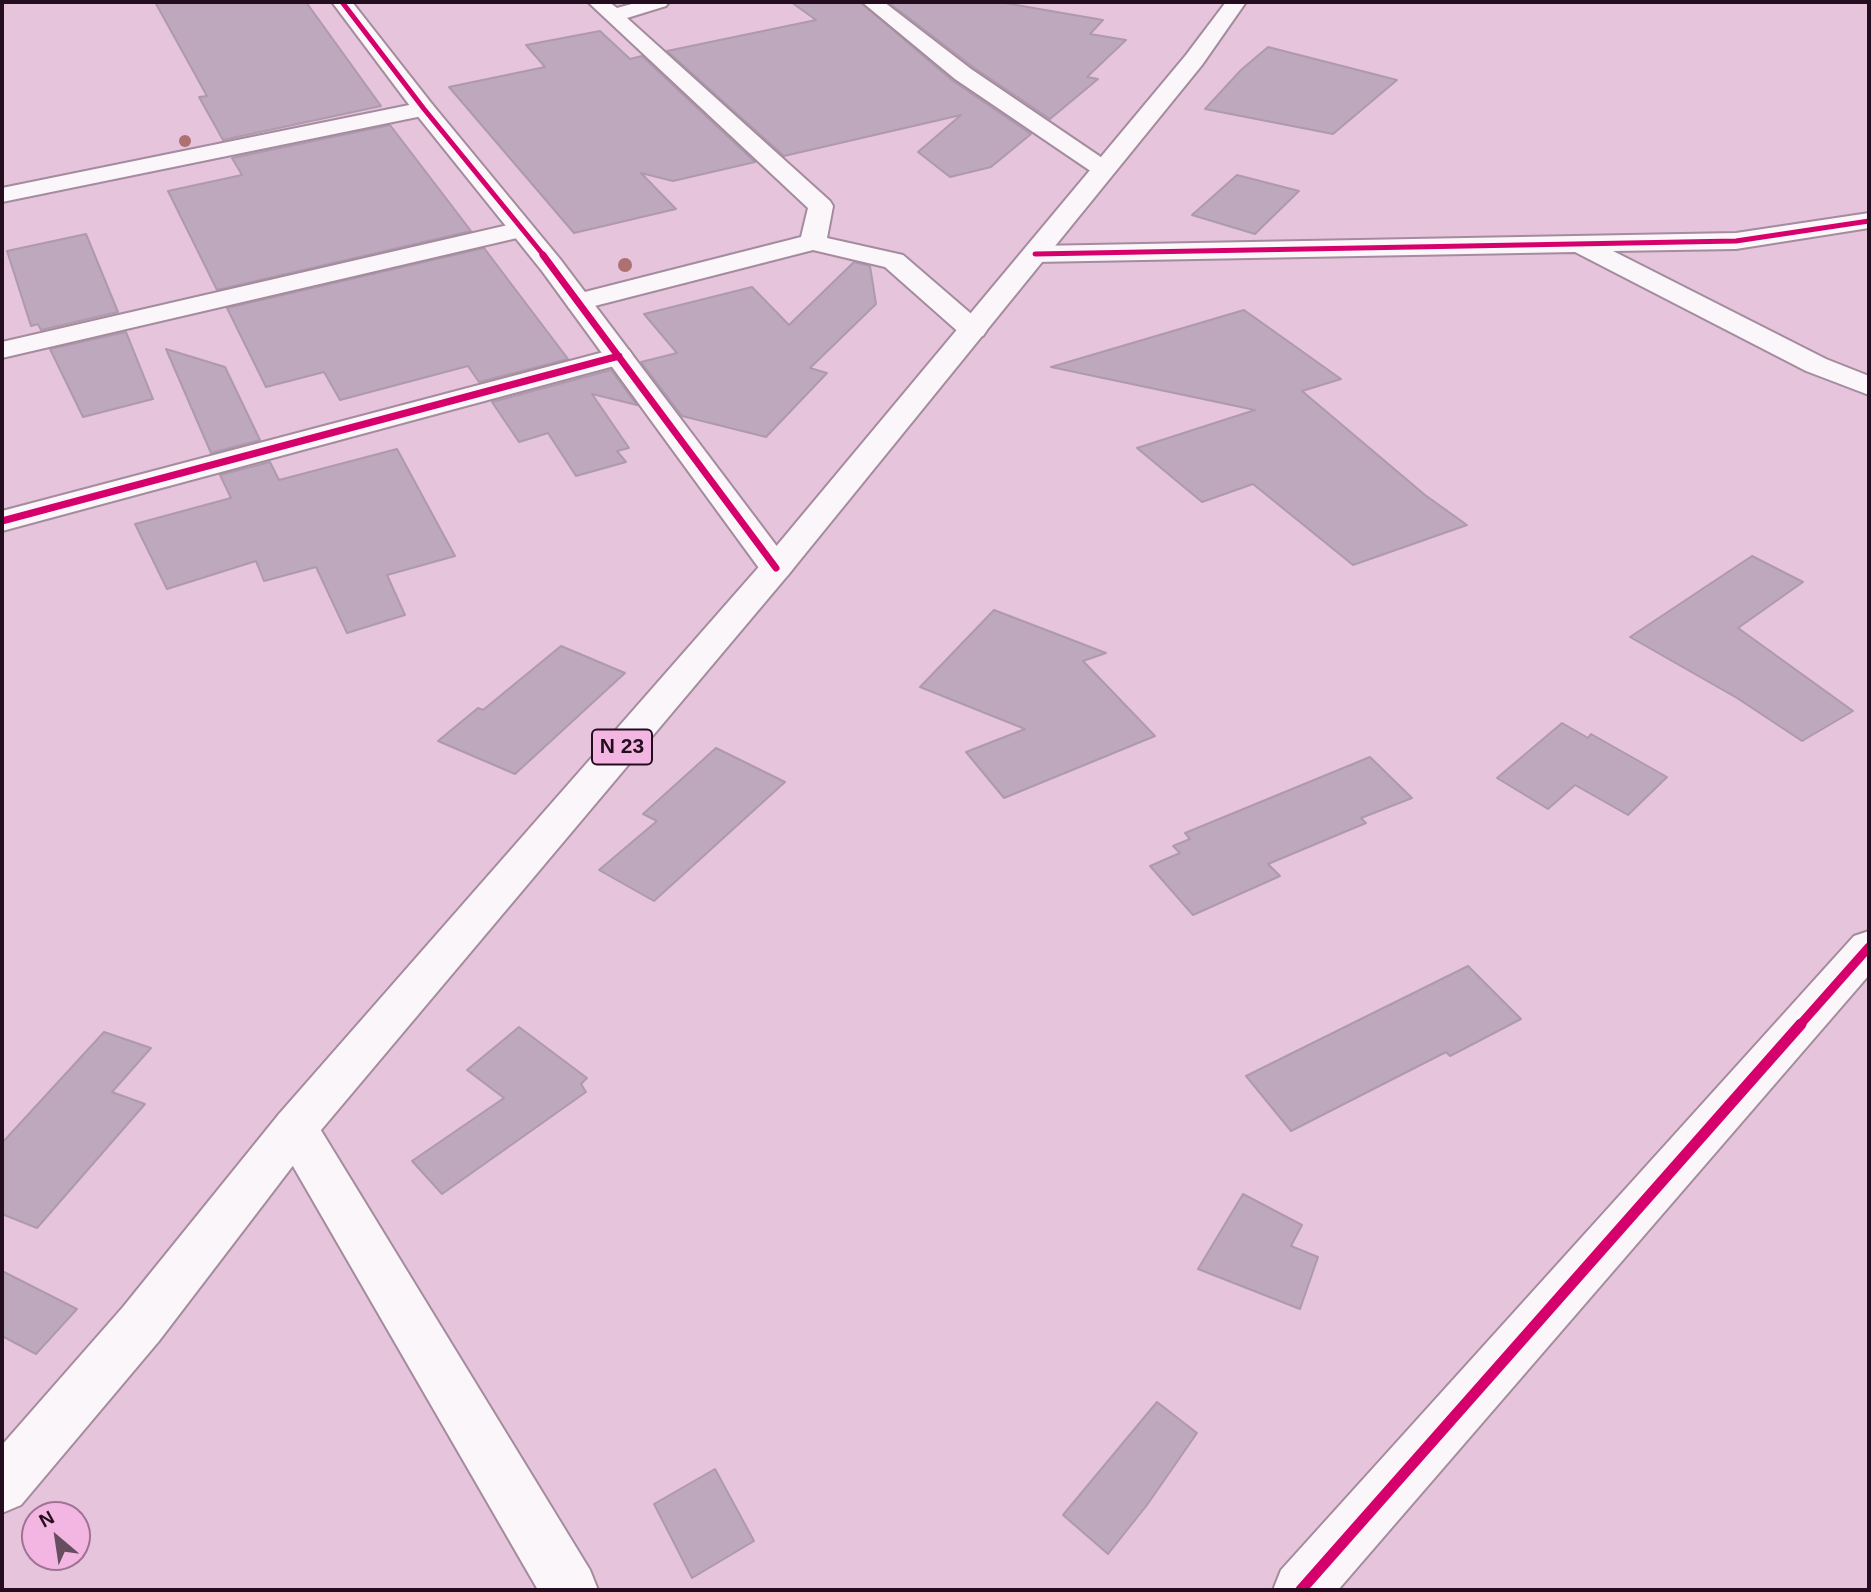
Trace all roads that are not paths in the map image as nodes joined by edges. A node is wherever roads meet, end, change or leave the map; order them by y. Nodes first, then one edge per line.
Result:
1 (342, 2) edge
2 (659, 2) edge
3 (872, 2) edge
4 (1236, 2) edge
5 (605, 9) edge
6 (424, 109) junction
7 (1103, 169) junction
8 (2, 195) edge
9 (1869, 221) edge
10 (521, 230) junction
11 (813, 243) junction
12 (1580, 244) junction
13 (1035, 254) junction
14 (579, 302) junction
15 (973, 330) junction
16 (2, 349) edge
17 (619, 356) junction
18 (1869, 386) edge
19 (2, 521) edge
20 (776, 568) junction
21 (1869, 947) edge
22 (295, 1128) junction
23 (2, 1486) edge
24 (570, 1590) edge
25 (1301, 1590) edge

1 - 6 street
2 - 5 street
3 - 7 street
4 - 7 street, N 23
5 - 11 street
6 - 8 street
6 - 10 street
7 - 13 street, N 23
9 - 12 street
10 - 14 street
10 - 16 street
11 - 14 street
11 - 15 street
12 - 13 street
12 - 18 street
13 - 15 street, N 23
14 - 17 street
15 - 20 street, N 23
17 - 19 street
17 - 20 street
20 - 22 street, N 23
21 - 25 street
22 - 23 street, N 23
22 - 24 street

